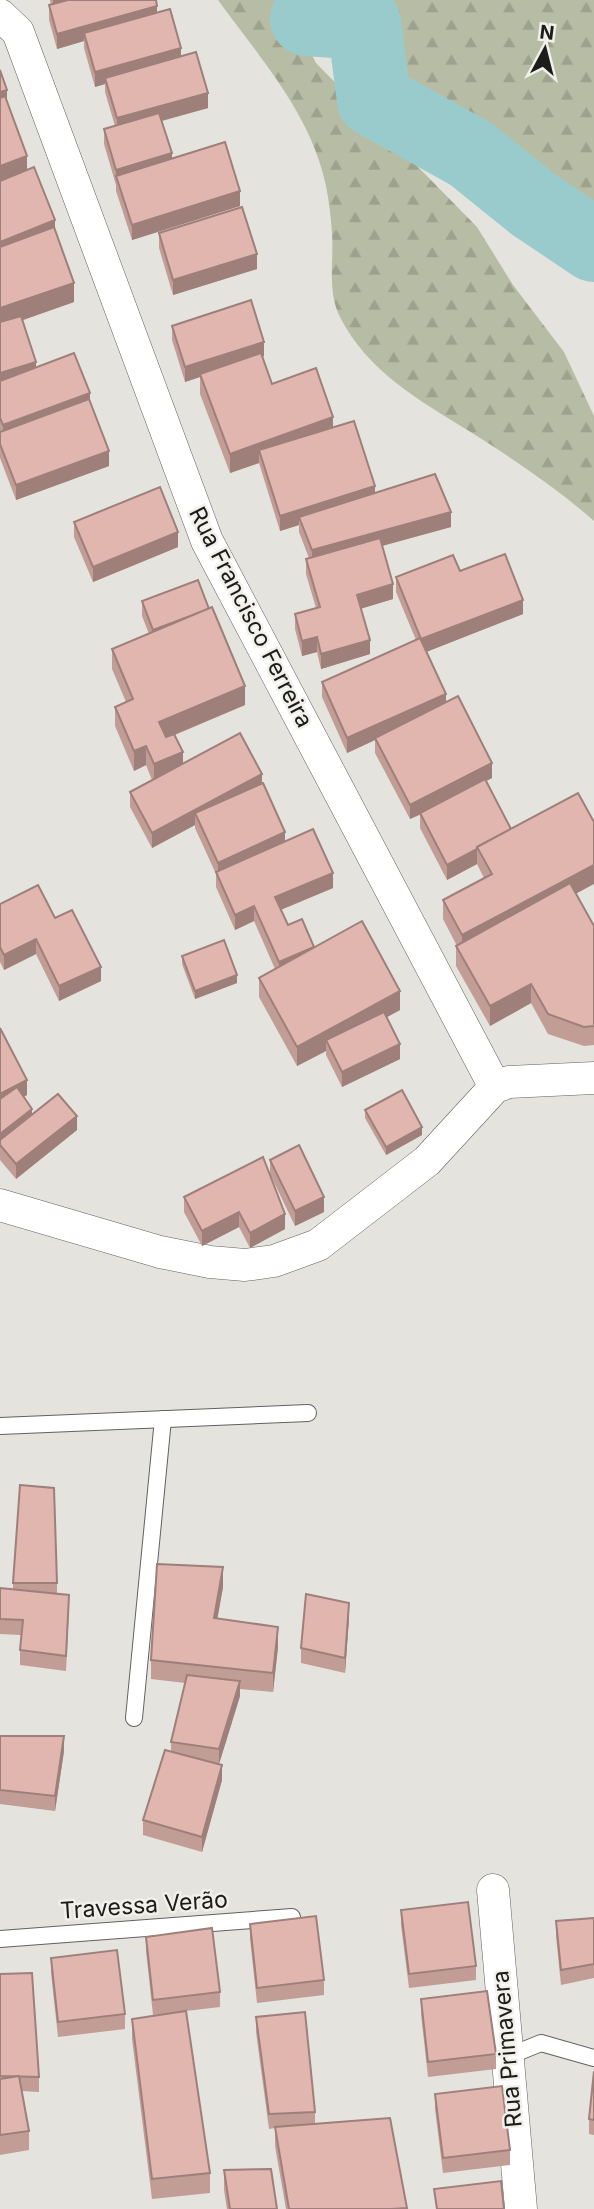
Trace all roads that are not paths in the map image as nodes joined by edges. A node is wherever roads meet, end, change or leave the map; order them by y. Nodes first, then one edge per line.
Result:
1 (0, 15) edge
2 (594, 1078) edge
3 (495, 1087) junction
4 (0, 1205) edge
5 (308, 1413) dead end
6 (163, 1419) junction
7 (0, 1426) edge
8 (134, 1718) dead end
9 (493, 1890) dead end
10 (292, 1917) edge
11 (0, 1939) edge
12 (509, 2056) junction
13 (594, 2058) edge
14 (521, 2209) edge

1 - 3 street, Rua Francisco Ferreira
2 - 3 street
3 - 4 street
5 - 6 lane
6 - 7 lane
6 - 8 lane
9 - 12 street, Rua Primavera
10 - 11 lane, Travessa Verão
12 - 13 lane
12 - 14 street, Rua Primavera

